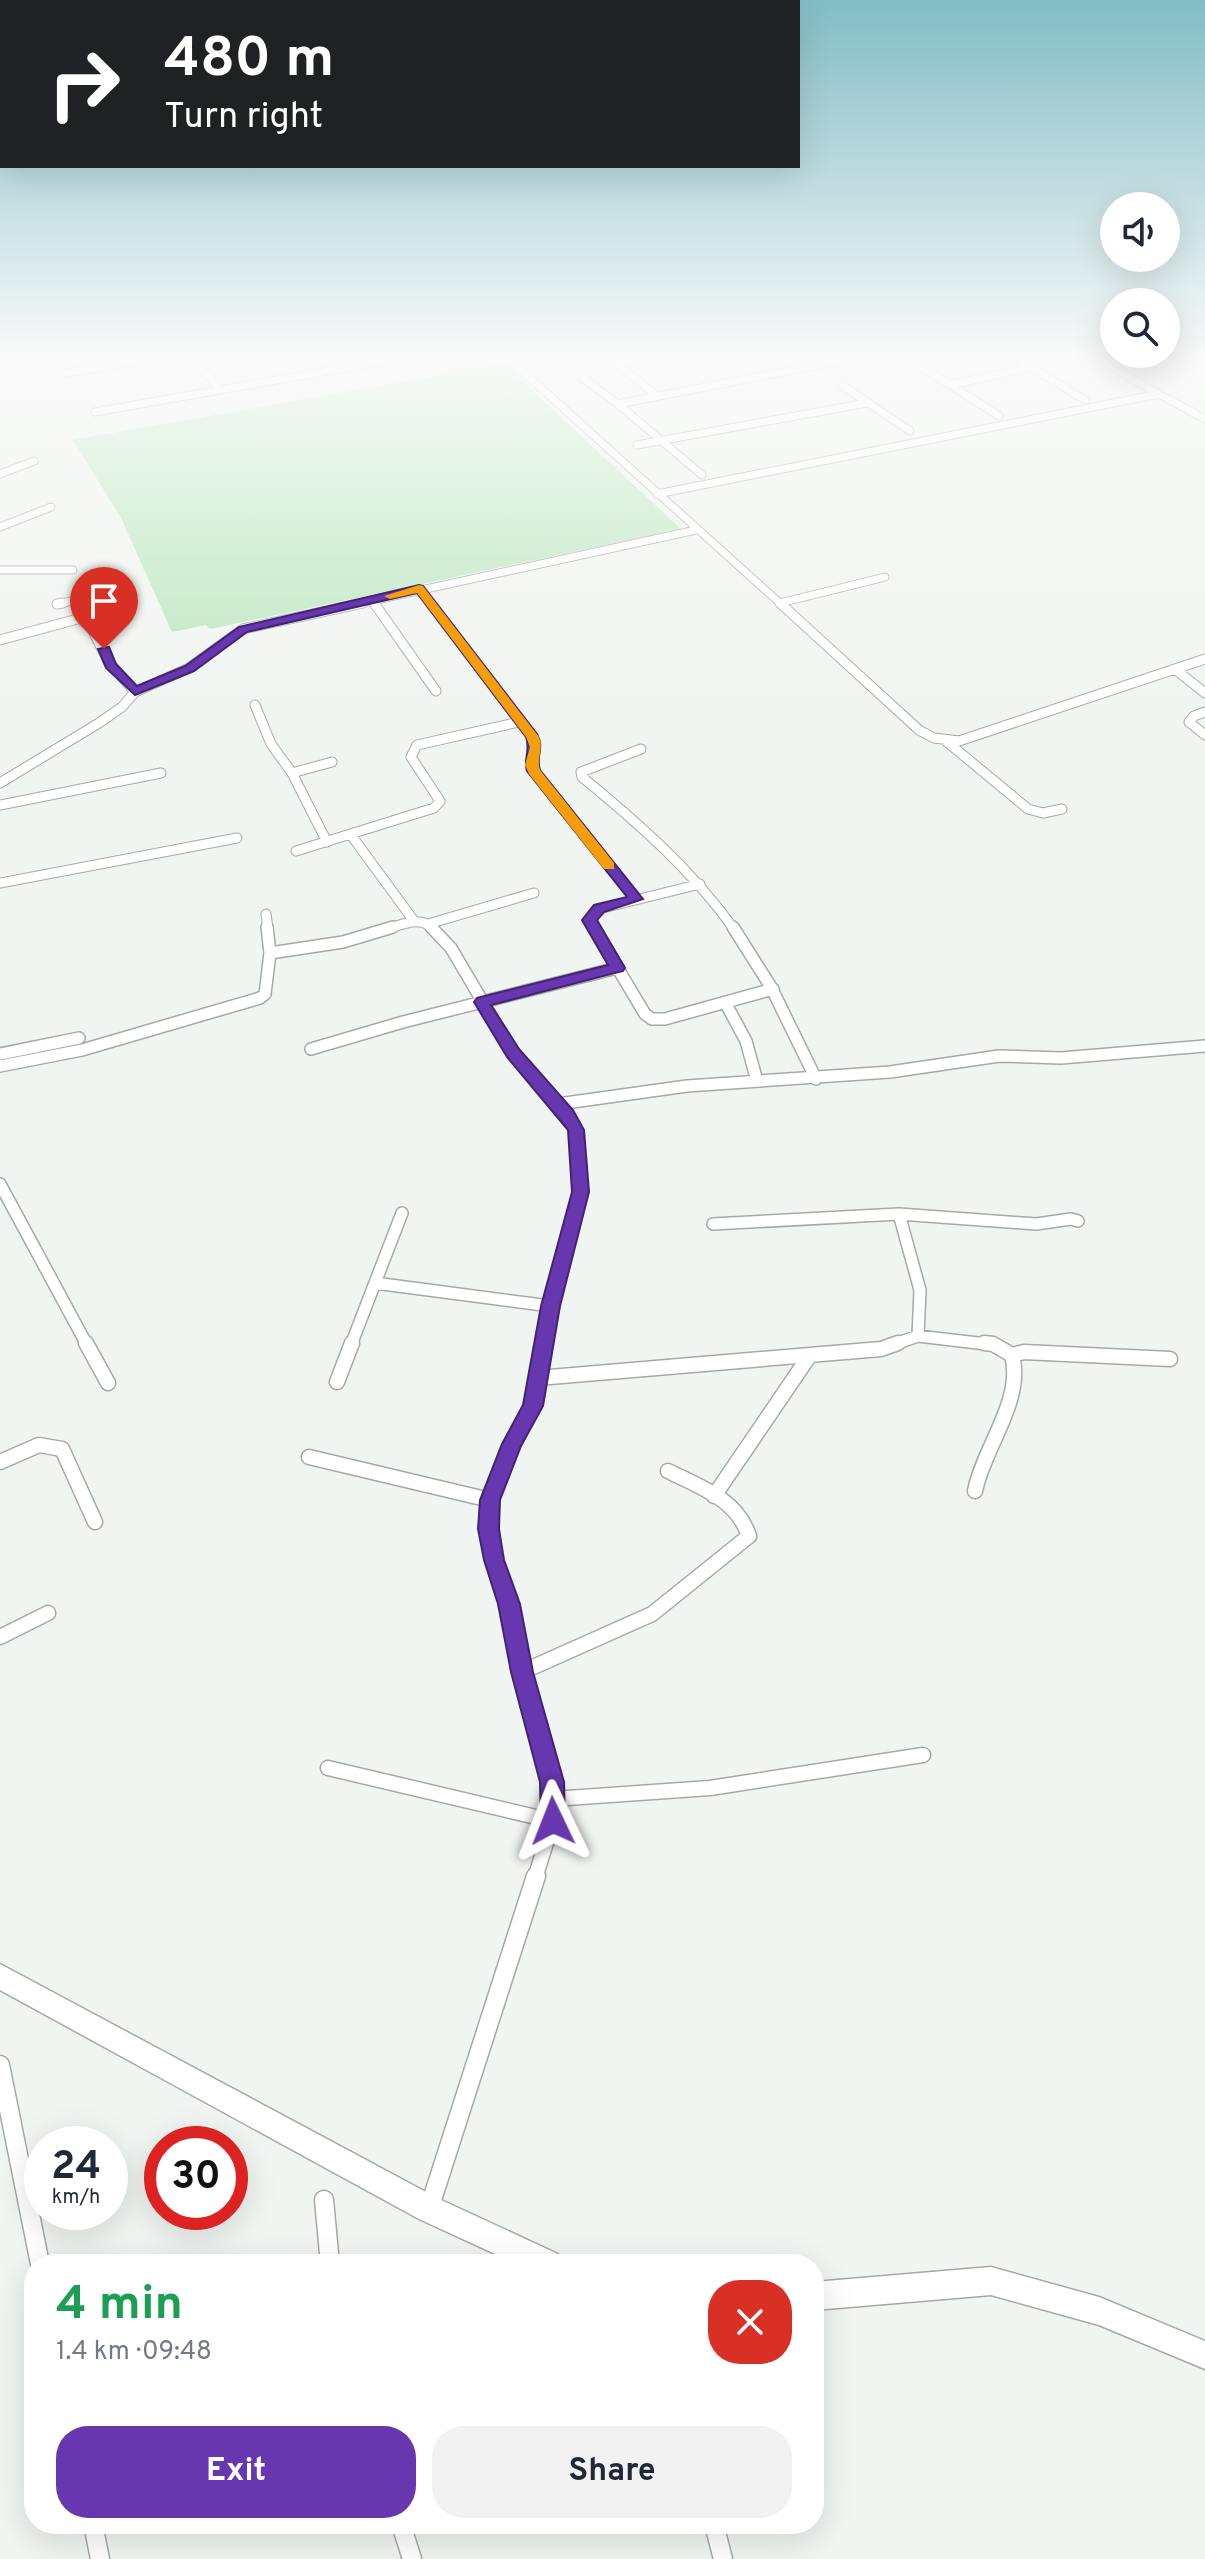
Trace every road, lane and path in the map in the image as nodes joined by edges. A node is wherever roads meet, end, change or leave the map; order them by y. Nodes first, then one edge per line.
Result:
1 (631, 470) edge
2 (697, 470) edge
3 (775, 470) edge
4 (702, 475) dead end
5 (657, 494) junction
6 (51, 507) dead end
7 (0, 527) edge
8 (696, 530) junction
9 (0, 570) edge
10 (73, 570) dead end
11 (885, 577) dead end
12 (419, 589) junction
13 (372, 600) junction
14 (780, 603) junction
15 (57, 604) dead end
16 (85, 617) junction
17 (0, 640) edge
18 (1205, 659) edge
19 (1176, 670) junction
20 (436, 691) dead end
21 (135, 692) junction
22 (1205, 693) edge
23 (255, 705) dead end
24 (1205, 712) edge
25 (519, 722) junction
26 (1205, 735) edge
27 (946, 741) junction
28 (641, 749) dead end
29 (332, 762) dead end
30 (161, 773) dead end
31 (292, 773) junction
32 (0, 783) edge
33 (0, 805) edge
34 (1062, 809) dead end
35 (351, 835) junction
36 (237, 838) dead end
37 (327, 842) junction
38 (296, 851) dead end
39 (0, 883) edge
40 (700, 884) junction
41 (534, 893) dead end
42 (636, 899) junction
43 (266, 914) dead end
44 (421, 923) junction
45 (270, 953) junction
46 (617, 968) junction
47 (773, 989) junction
48 (482, 1002) junction
49 (726, 1004) junction
50 (79, 1038) dead end
51 (1205, 1046) edge
52 (311, 1049) dead end
53 (0, 1054) edge
54 (0, 1066) edge
55 (816, 1079) junction
56 (757, 1081) junction
57 (558, 1104) junction
58 (0, 1184) edge
59 (402, 1213) dead end
60 (899, 1214) junction
61 (1078, 1221) dead end
62 (713, 1224) dead end
63 (375, 1283) junction
64 (550, 1306) junction
65 (918, 1336) junction
66 (810, 1355) junction
67 (1012, 1355) junction
68 (1170, 1359) dead end
69 (538, 1378) junction
70 (337, 1382) dead end
71 (108, 1383) dead end
72 (309, 1457) dead end
73 (0, 1462) edge
74 (668, 1471) dead end
75 (975, 1491) dead end
76 (714, 1496) junction
77 (490, 1500) junction
78 (95, 1522) dead end
79 (48, 1613) dead end
80 (0, 1637) edge
81 (522, 1672) junction
82 (923, 1755) dead end
83 (328, 1768) dead end
84 (553, 1799) junction
85 (553, 1821) junction
86 (0, 1976) edge
87 (0, 2065) edge
88 (324, 2200) dead end
89 (429, 2209) junction
90 (38, 2254) edge
91 (329, 2254) edge
92 (526, 2254) edge
93 (824, 2295) edge
94 (1205, 2355) edge
95 (95, 2534) edge
96 (404, 2534) edge
97 (717, 2534) edge
98 (100, 2559) edge
99 (412, 2559) edge
100 (723, 2559) edge

1 - 5 street
2 - 4 street
3 - 5 street
5 - 8 street
6 - 7 street
8 - 12 street
8 - 14 street
9 - 10 street
11 - 14 street
12 - 13 street
12 - 25 street
13 - 20 street
13 - 21 street
14 - 27 street
15 - 16 street
16 - 17 street
16 - 21 street
18 - 19 street
19 - 22 street
19 - 27 street
21 - 32 street
23 - 31 street
24 - 26 street
25 - 35 street
25 - 42 street
27 - 34 street
28 - 40 street
29 - 31 street
30 - 33 street
31 - 37 street
35 - 37 street
35 - 44 street
36 - 39 street
37 - 38 street
40 - 42 street
40 - 47 street
41 - 44 street
42 - 46 street
43 - 45 street
44 - 45 street
44 - 48 street
45 - 54 street
46 - 48 street
46 - 49 street
47 - 49 street
47 - 55 street
48 - 52 street
48 - 57 street
49 - 56 street
50 - 53 street
51 - 55 street
55 - 56 street
56 - 57 street
57 - 64 street
58 - 71 street
59 - 63 street
60 - 61 street
60 - 62 street
60 - 65 street
63 - 64 street
63 - 70 street
64 - 69 street
65 - 66 street
65 - 67 street
66 - 69 street
66 - 76 street
67 - 68 street
67 - 75 street
69 - 77 street
72 - 77 street
73 - 78 street
74 - 76 street
76 - 81 street
77 - 81 street
79 - 80 street
81 - 84 street
82 - 84 street
83 - 85 street
84 - 85 street
85 - 89 street
86 - 89 street
87 - 90 street
88 - 91 street
89 - 92 street
93 - 94 street
95 - 98 street
96 - 99 street
97 - 100 street

